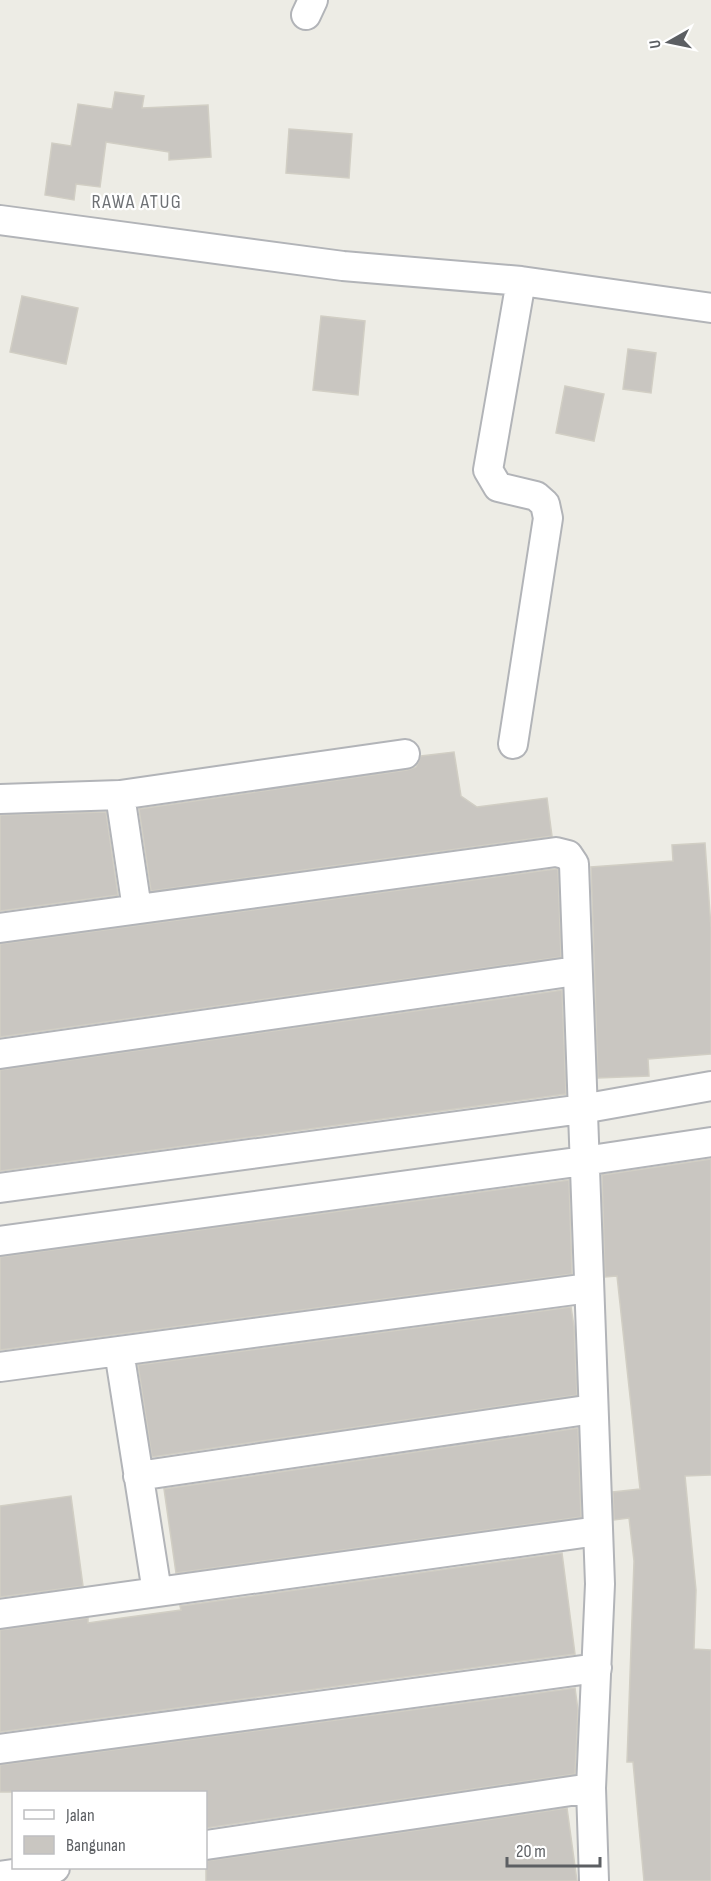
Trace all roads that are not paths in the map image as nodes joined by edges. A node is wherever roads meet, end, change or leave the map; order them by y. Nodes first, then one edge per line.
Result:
1 (0, 220) edge
2 (521, 281) junction
3 (711, 308) edge
4 (513, 744) dead end
5 (405, 754) dead end
6 (120, 795) junction
7 (0, 799) edge
8 (137, 909) junction
9 (0, 928) edge
10 (576, 971) junction
11 (0, 1054) edge
12 (711, 1086) edge
13 (582, 1113) junction
14 (711, 1142) edge
15 (584, 1158) junction
16 (0, 1188) edge
17 (0, 1241) edge
18 (589, 1288) junction
19 (118, 1351) junction
20 (0, 1366) edge
21 (593, 1409) junction
22 (138, 1476) junction
23 (598, 1531) junction
24 (157, 1592) junction
25 (0, 1614) edge
26 (597, 1668) junction
27 (0, 1749) edge
28 (591, 1788) junction
29 (207, 1845) edge
30 (48, 1869) edge
31 (0, 1876) edge
32 (594, 1881) edge

1 - 2 street
2 - 3 street
2 - 4 street
5 - 6 street
6 - 7 street
6 - 8 street
8 - 9 street
8 - 10 street
10 - 11 street
10 - 13 street
12 - 13 street
13 - 15 street
13 - 16 street
14 - 15 street
15 - 17 street
15 - 18 street
18 - 19 street
18 - 21 street
19 - 20 street
19 - 22 street
21 - 22 street
21 - 23 street
22 - 24 street
23 - 24 street
23 - 26 street
24 - 25 street
26 - 27 street
26 - 28 street
28 - 29 street
28 - 32 street
30 - 31 street

